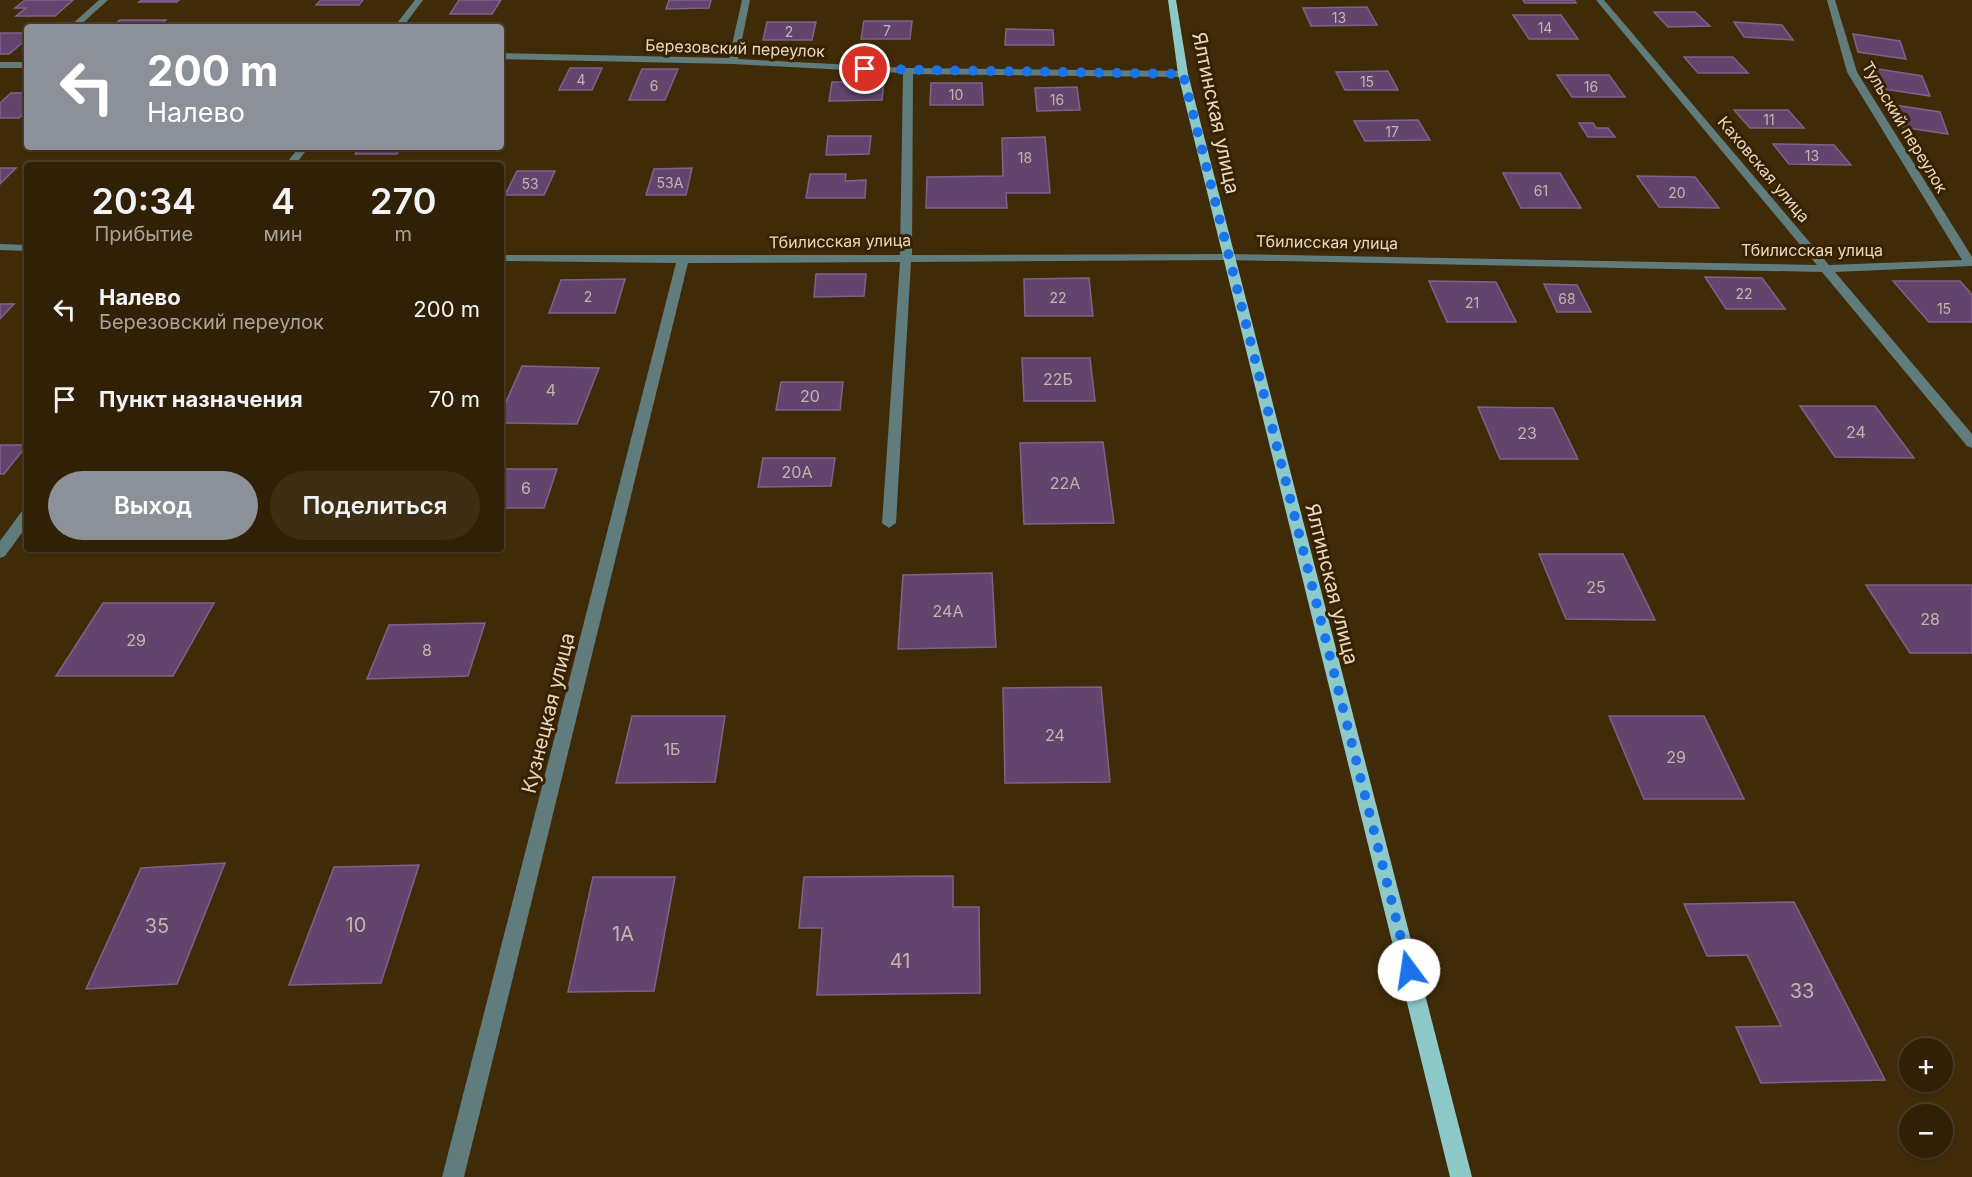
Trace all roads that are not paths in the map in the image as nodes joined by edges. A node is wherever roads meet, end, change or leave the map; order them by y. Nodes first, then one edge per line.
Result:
1 (104, 0) edge
2 (419, 0) edge
3 (746, 0) edge
4 (1172, 0) edge
5 (1600, 0) edge
6 (1831, 0) edge
7 (76, 24) edge
8 (400, 24) edge
9 (504, 56) edge
10 (734, 61) junction
11 (0, 65) edge
12 (24, 65) edge
13 (908, 71) junction
14 (1183, 74) junction
15 (302, 150) edge
16 (292, 162) edge
17 (0, 247) edge
18 (24, 248) edge
19 (906, 257) junction
20 (1228, 257) junction
21 (504, 258) edge
22 (683, 260) junction
23 (1971, 263) edge
24 (1827, 269) junction
25 (1972, 443) edge
26 (24, 519) edge
27 (889, 523) dead end
28 (0, 552) edge
29 (453, 1177) edge
30 (1461, 1177) edge

1 - 7 street
2 - 8 street
3 - 10 street
4 - 14 main road, Ялтинская улица
5 - 24 street, Каховская улица
6 - 23 street, Тульский переулок
9 - 10 street, Березовский переулок
10 - 13 street, Березовский переулок
11 - 12 street
13 - 14 street, Березовский переулок
13 - 19 street
14 - 20 main road, Ялтинская улица
15 - 16 street
17 - 18 street
19 - 20 street, Тбилисская улица
19 - 22 street, Тбилисская улица
19 - 27 street
20 - 24 street, Тбилисская улица
20 - 30 main road, Ялтинская улица
21 - 22 street, Тбилисская улица
22 - 29 street, Кузнецкая улица
23 - 24 street, Тбилисская улица
24 - 25 street, Каховская улица
26 - 28 street

